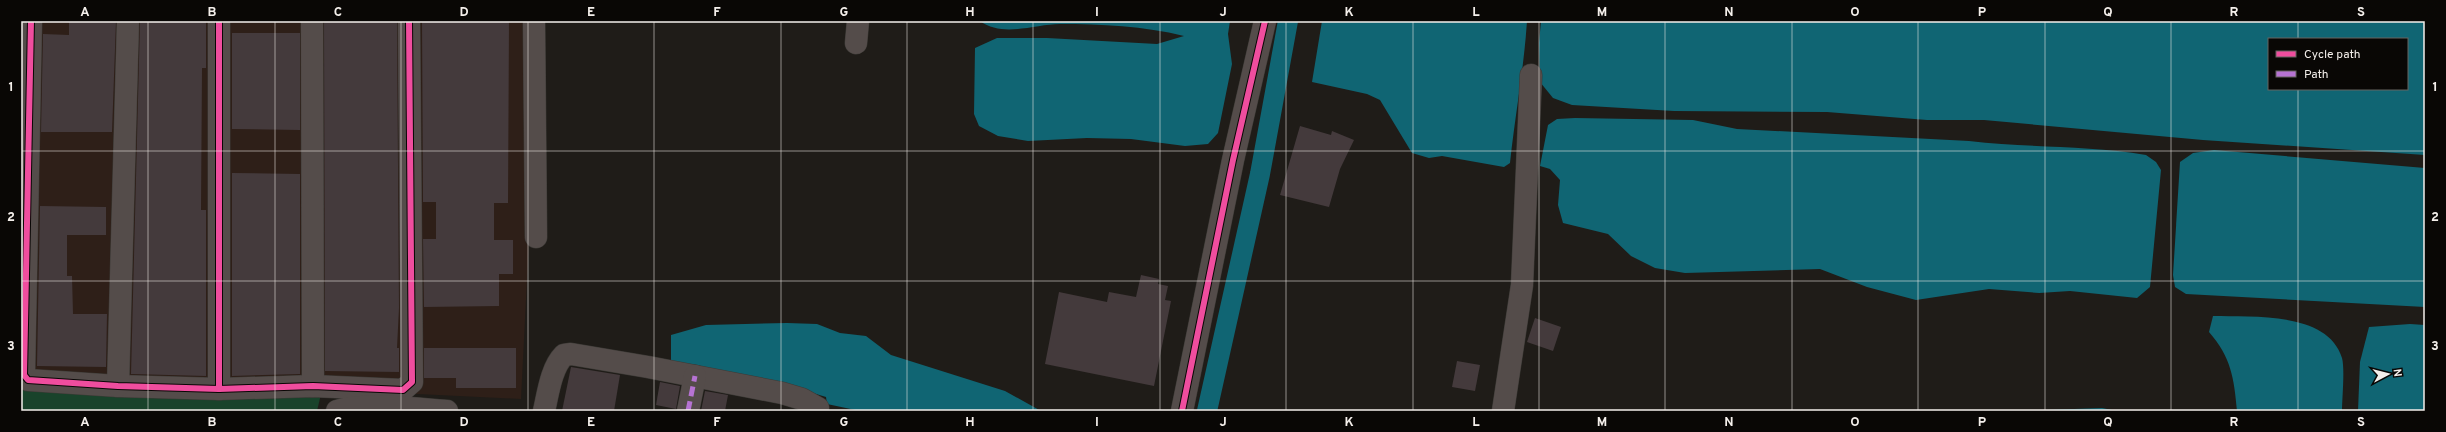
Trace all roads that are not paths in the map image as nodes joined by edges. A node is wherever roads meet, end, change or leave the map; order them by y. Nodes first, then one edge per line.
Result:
1 (31, 21) edge
2 (128, 21) edge
3 (218, 21) edge
4 (312, 21) edge
5 (409, 21) edge
6 (534, 21) edge
7 (858, 21) edge
8 (1265, 21) edge
9 (856, 43) dead end
10 (1531, 75) dead end
11 (536, 238) dead end
12 (695, 376) junction
13 (118, 386) junction
14 (313, 386) junction
15 (219, 389) junction
16 (818, 408) dead end
17 (395, 409) edge
18 (337, 411) edge
19 (447, 411) edge
20 (544, 411) edge
21 (688, 411) edge
22 (1182, 411) edge
23 (1503, 411) edge

1 - 13 street
2 - 13 street
3 - 15 street
4 - 14 street
5 - 14 street
6 - 11 street
7 - 9 street
8 - 22 street
10 - 23 street
12 - 16 street
12 - 20 street
12 - 21 street
13 - 15 street
14 - 15 street
17 - 18 street
17 - 19 street

